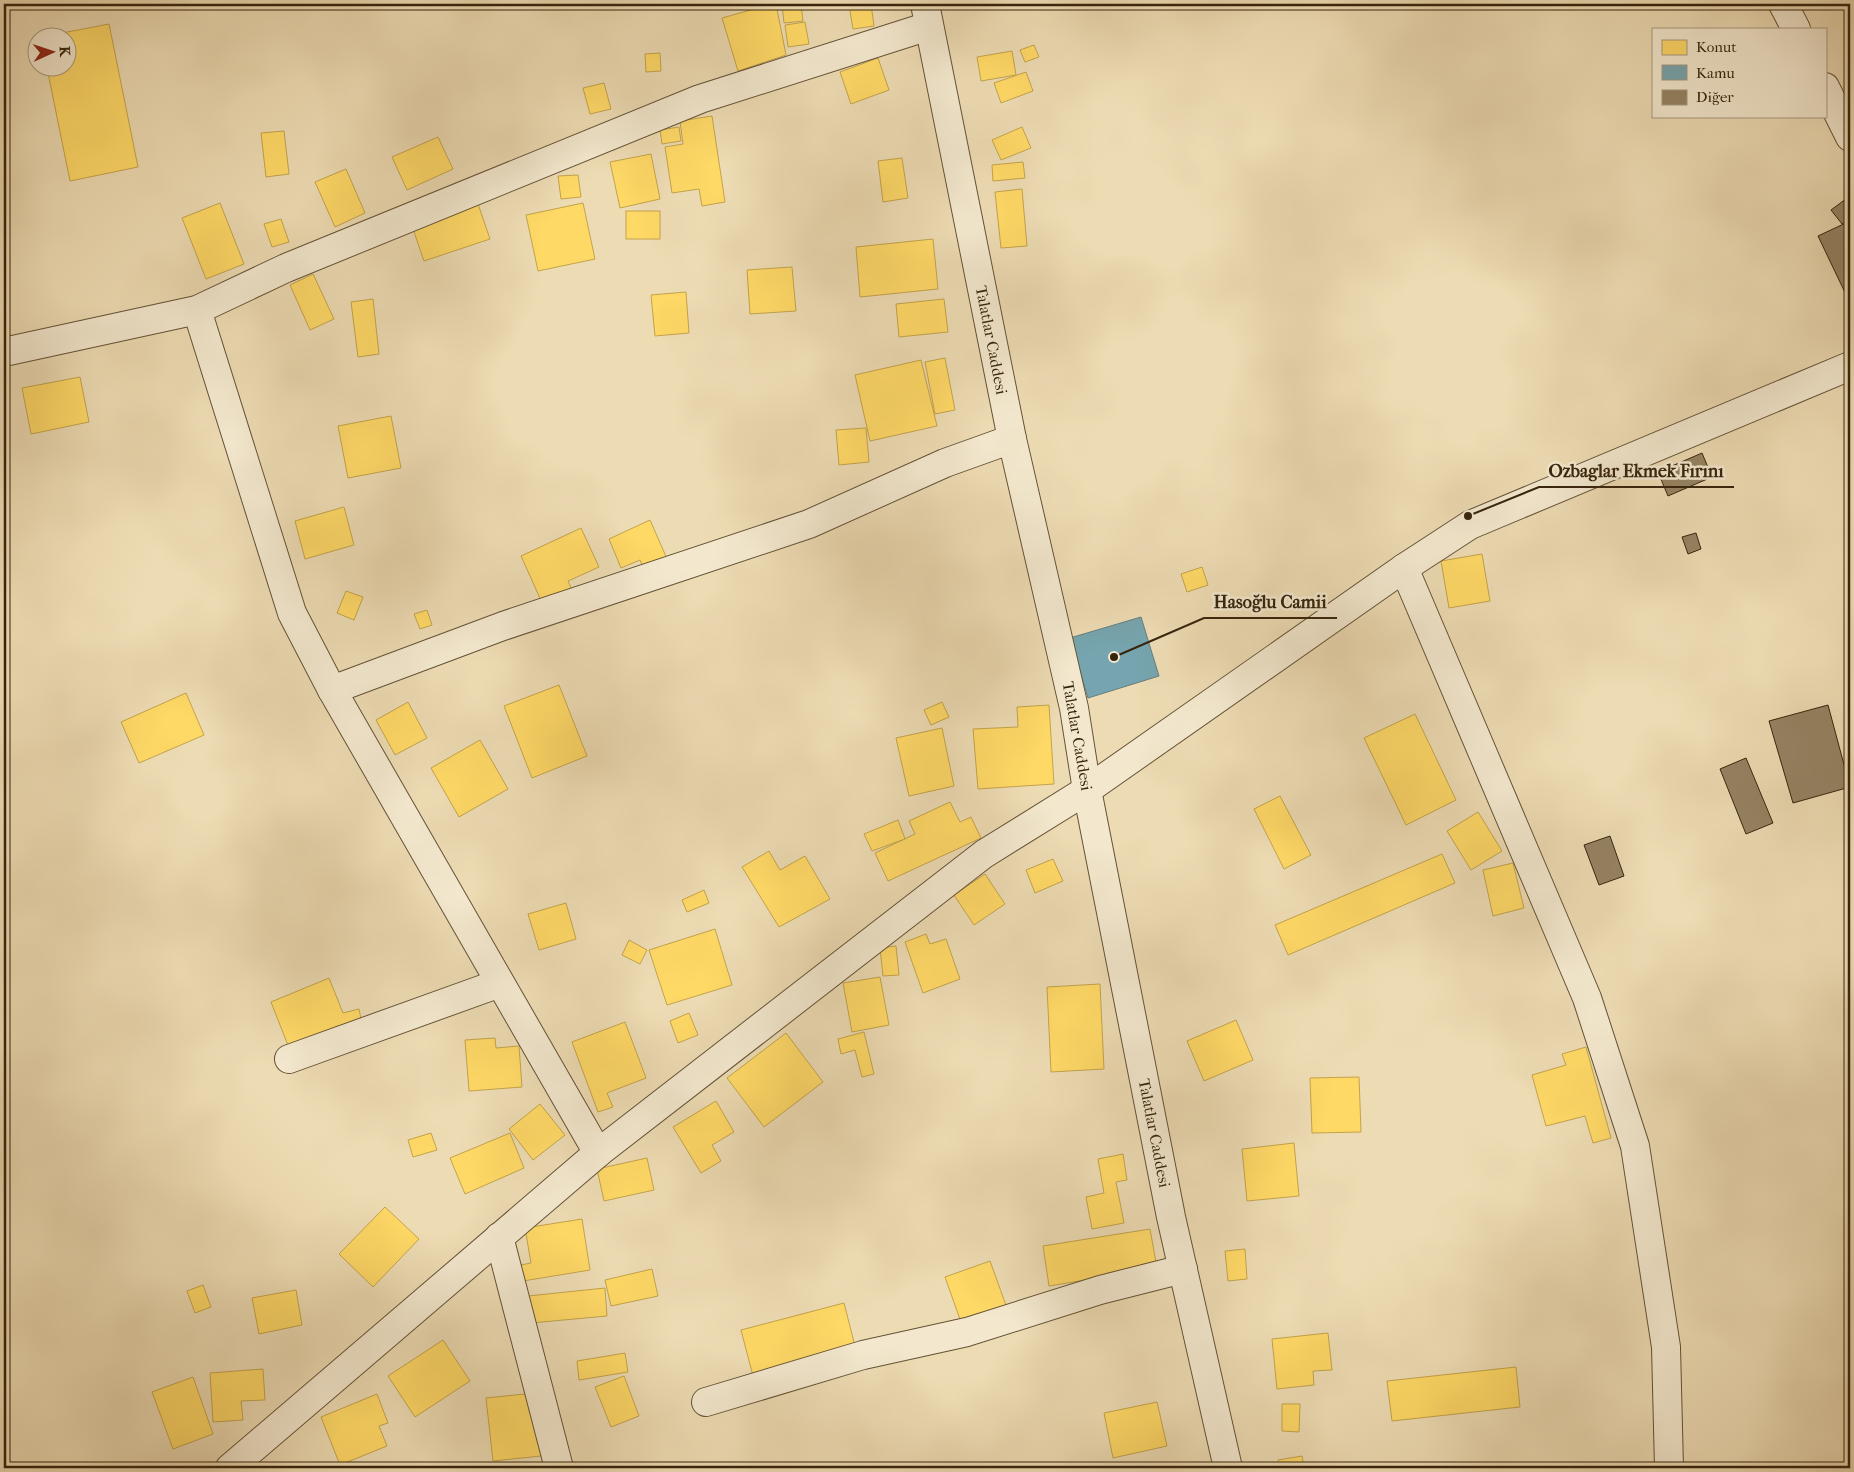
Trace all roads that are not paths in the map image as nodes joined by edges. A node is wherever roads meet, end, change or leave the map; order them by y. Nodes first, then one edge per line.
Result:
1 (1783, 4) edge
2 (927, 15) edge
3 (1795, 28) edge
4 (1826, 89) edge
5 (1850, 137) edge
6 (197, 310) junction
7 (4, 352) edge
8 (1850, 366) edge
9 (1012, 439) junction
10 (1404, 568) junction
11 (332, 690) junction
12 (1087, 790) junction
13 (500, 983) junction
14 (289, 1059) dead end
15 (598, 1153) junction
16 (499, 1237) junction
17 (1183, 1269) junction
18 (706, 1402) dead end
19 (230, 1468) edge
20 (559, 1468) edge
21 (1228, 1468) edge
22 (1669, 1468) edge

1 - 3 street
2 - 6 street
2 - 9 street, Talatlar Caddesi
4 - 5 street
6 - 7 street
6 - 11 street
8 - 10 street
9 - 11 street
9 - 12 street, Talatlar Caddesi
10 - 12 street
10 - 22 street
11 - 13 street
12 - 15 street
12 - 17 street, Talatlar Caddesi
13 - 14 street
13 - 15 street
15 - 16 street
16 - 19 street
16 - 20 street
17 - 18 street
17 - 21 street, Talatlar Caddesi

